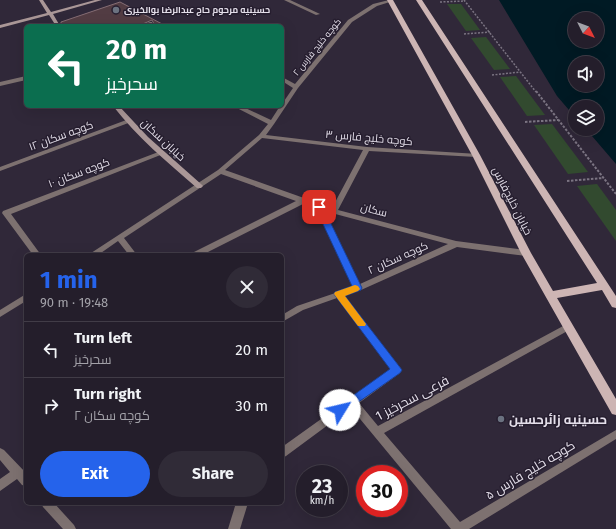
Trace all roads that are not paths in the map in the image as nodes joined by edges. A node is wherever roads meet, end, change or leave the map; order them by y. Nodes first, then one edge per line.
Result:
1 (41, 0) edge
2 (100, 0) edge
3 (286, 0) edge
4 (391, 0) edge
5 (419, 0) edge
6 (51, 13) junction
7 (318, 14) dead end
8 (150, 22) dead end
9 (57, 24) edge
10 (146, 24) edge
11 (0, 27) edge
12 (24, 78) edge
13 (284, 80) edge
14 (0, 84) edge
15 (296, 87) junction
16 (284, 105) edge
17 (118, 108) edge
18 (240, 108) edge
19 (282, 108) edge
20 (129, 121) junction
21 (272, 123) junction
22 (261, 136) junction
23 (367, 149) junction
24 (161, 153) junction
25 (476, 155) junction
26 (0, 169) edge
27 (220, 172) junction
28 (199, 186) junction
29 (300, 202) junction
30 (319, 207) junction
31 (334, 211) junction
32 (120, 238) junction
33 (456, 244) junction
34 (36, 253) edge
35 (95, 253) edge
36 (131, 253) edge
37 (198, 253) edge
38 (526, 253) junction
39 (604, 286) junction
40 (358, 288) junction
41 (338, 294) junction
42 (550, 295) junction
43 (24, 298) edge
44 (616, 304) edge
45 (0, 314) edge
46 (284, 318) edge
47 (568, 327) junction
48 (352, 402) junction
49 (616, 410) edge
50 (377, 432) junction
51 (616, 434) edge
52 (284, 452) edge
53 (0, 453) edge
54 (18, 472) junction
55 (24, 479) edge
56 (0, 486) edge
57 (49, 505) edge
58 (241, 505) edge
59 (70, 529) edge
60 (234, 529) edge
61 (459, 529) edge

1 - 6 street
2 - 6 street
3 - 7 street
4 - 15 street, کوچه خلیج فارس ۲
4 - 25 main road, خیابان خلیج‌فارس
5 - 39 main road
6 - 9 street
6 - 11 street
8 - 10 street
12 - 14 street
13 - 15 street
15 - 16 street, کوچه خلیج فارس ۲
17 - 20 street, خیابان سکان
18 - 21 street
19 - 21 street, کوچه خلیج فارس ۲
20 - 24 street, خیابان سکان
20 - 26 street, کوچه سکان ۱۲
21 - 22 street, کوچه خلیج فارس ۲
22 - 23 street, کوچه خلیج فارس ۳
22 - 27 street, کوچه خلیج فارس ۲
23 - 25 street, کوچه خلیج فارس ۳
23 - 31 street
24 - 28 street, خیابان سکان
24 - 34 street, کوچه سکان ۱۰
25 - 38 main road, خیابان خلیج‌فارس
27 - 28 street, کوچه خلیج فارس ۲
27 - 29 street, سکان
28 - 32 street, کوچه خلیج فارس ۲
29 - 30 street, سکان
29 - 37 street
30 - 31 street, سکان
30 - 40 street
31 - 33 street, سکان
32 - 35 street, کوچه خلیج فارس ۲
32 - 36 street
33 - 38 street, سکان
33 - 40 street, کوچه سکان ۲
38 - 42 main road, خیابان خلیج‌فارس
39 - 42 main road
39 - 44 main road
40 - 41 street, کوچه سکان ۲
41 - 46 street, کوچه سکان ۲
41 - 48 street
42 - 47 main road, خیابان خلیج‌فارس
43 - 45 street
47 - 49 main road, خیابان خلیج‌فارس
47 - 50 street, فرعی سحرخیز 1
48 - 50 street, فرعی سحرخیز 1
48 - 52 street
50 - 61 street
51 - 61 street, کوچه خلیج فارس ۵
53 - 54 street
54 - 55 street
54 - 56 street
57 - 59 street
58 - 60 street

